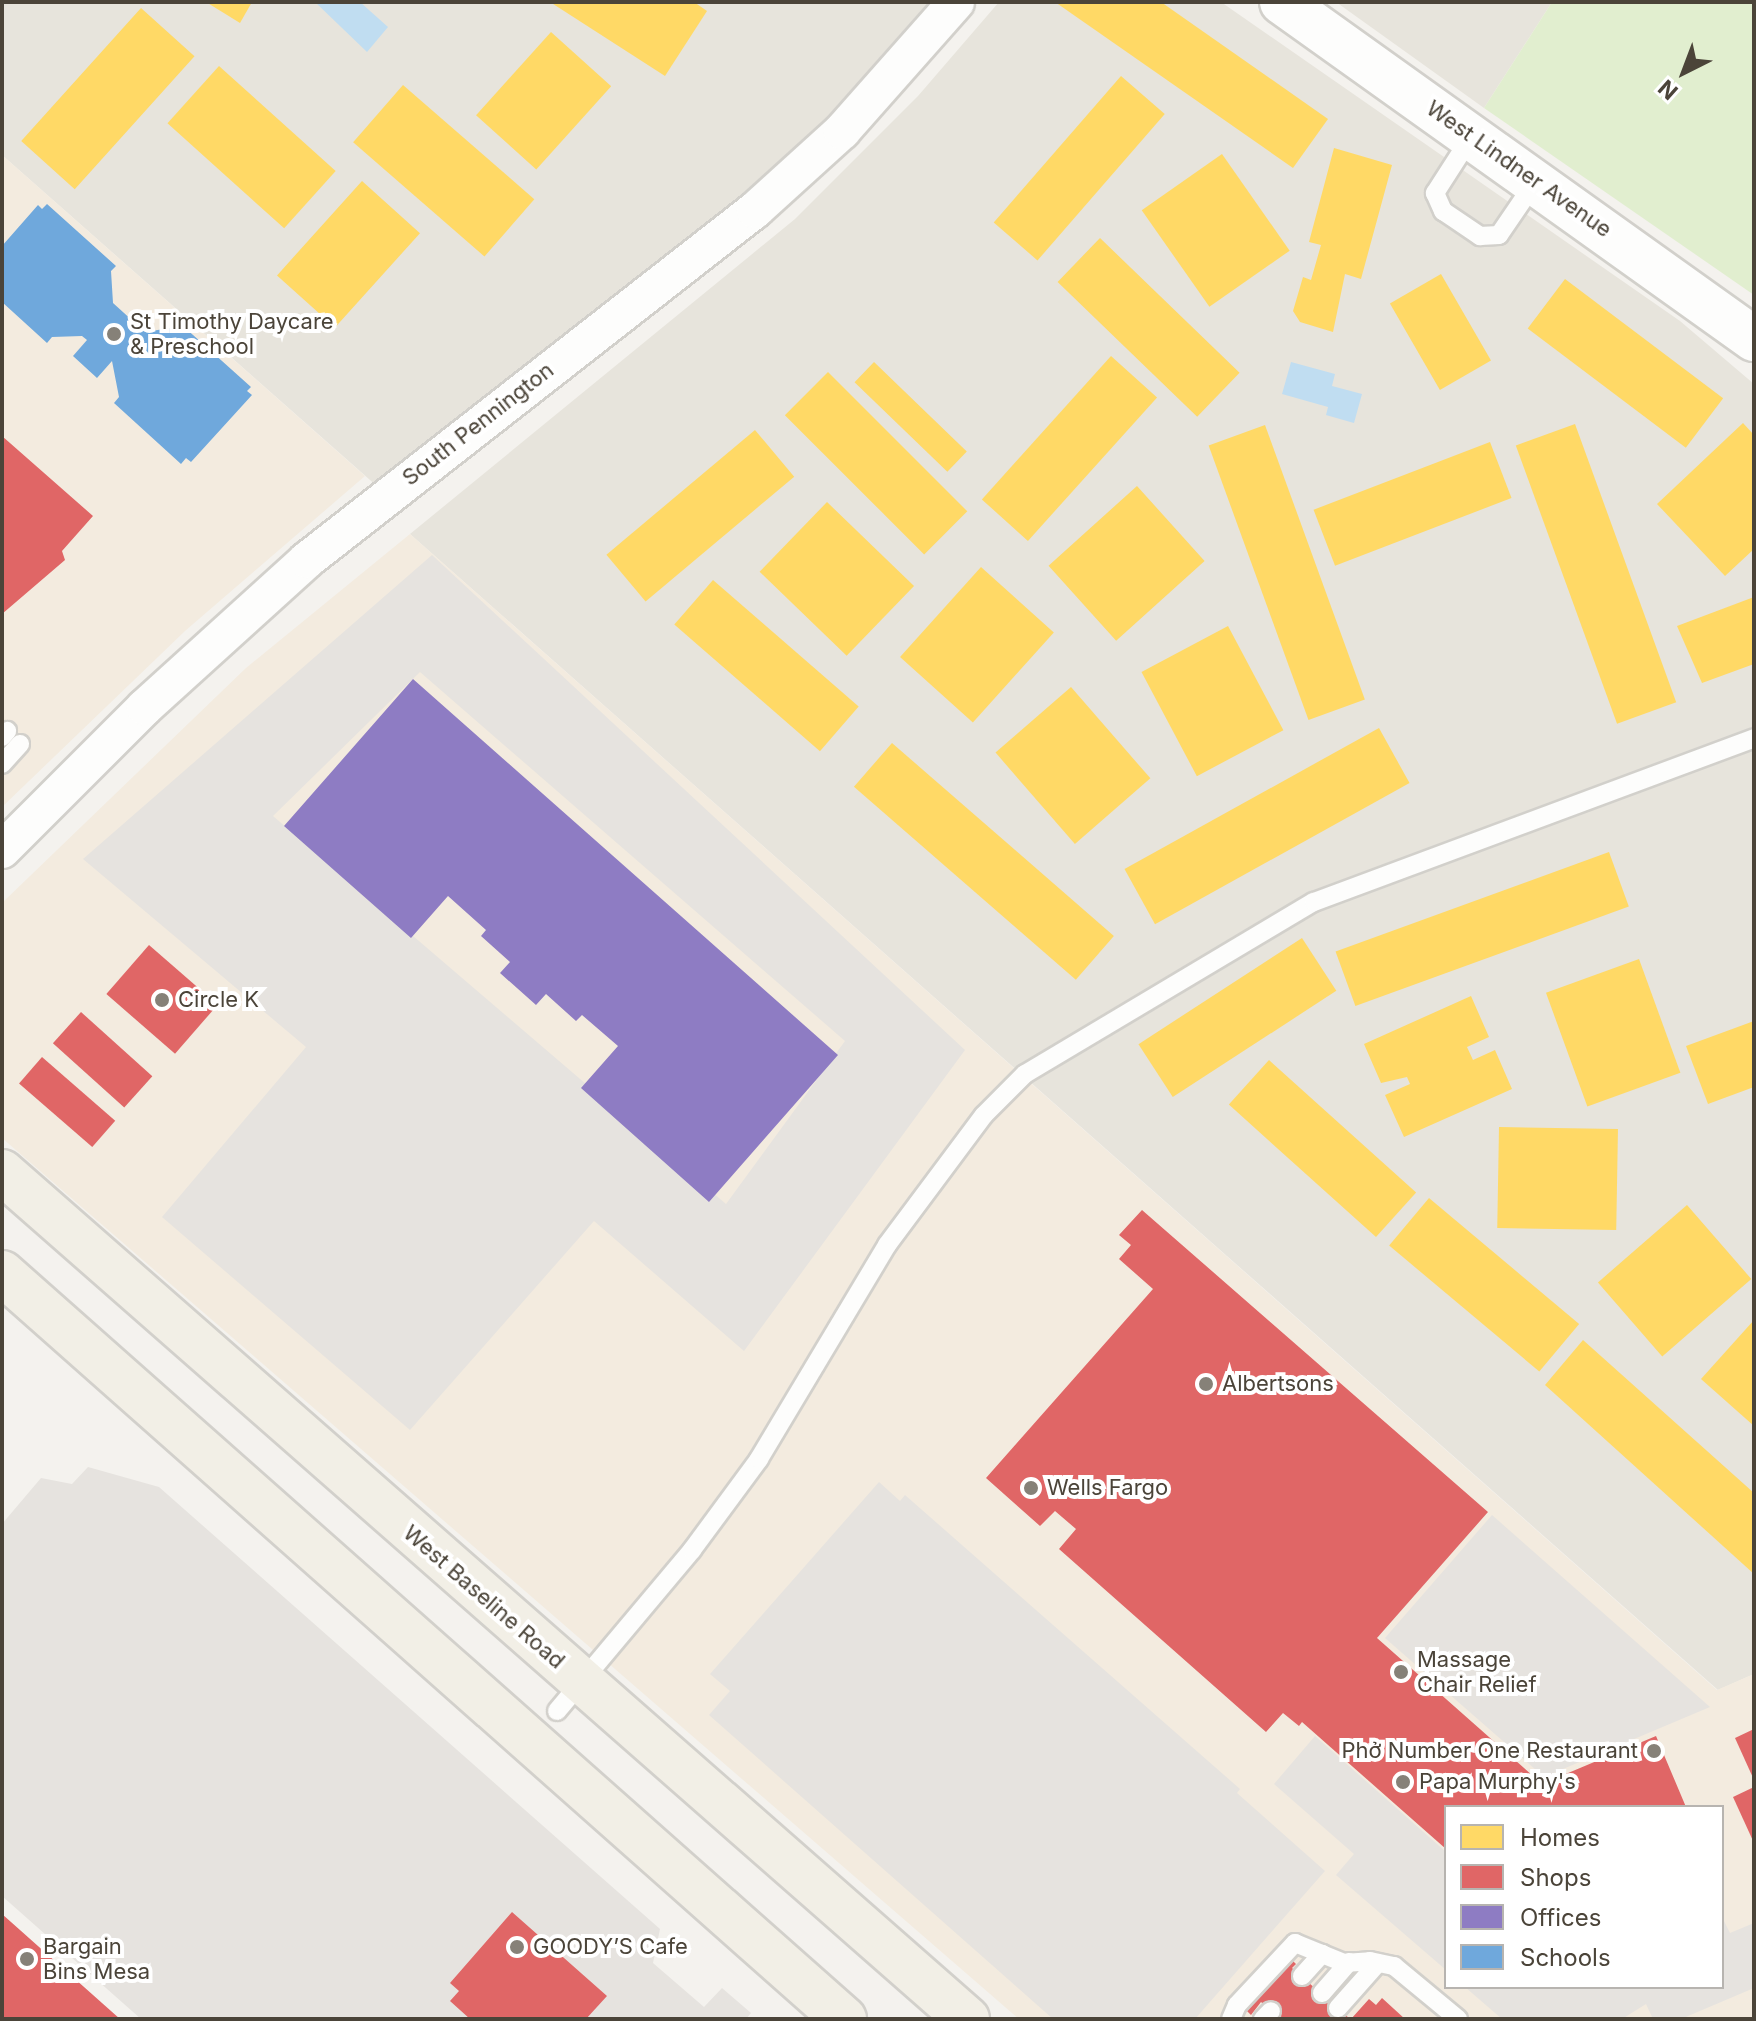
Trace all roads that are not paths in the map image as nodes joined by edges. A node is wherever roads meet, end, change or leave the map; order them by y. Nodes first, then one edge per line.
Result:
1 (956, 2) edge
2 (1282, 2) edge
3 (1471, 137) junction
4 (1535, 182) junction
5 (1754, 339) edge
6 (10, 738) edge
7 (1754, 738) edge
8 (2, 764) edge
9 (2, 850) edge
10 (2, 1172) edge
11 (2, 1273) edge
12 (570, 1697) junction
13 (1322, 1954) junction
14 (1349, 1962) junction
15 (1378, 1963) junction
16 (1302, 1976) dead end
17 (1322, 1993) dead end
18 (1338, 2008) dead end
19 (844, 2019) edge
20 (967, 2019) edge
21 (1231, 2019) edge
22 (1458, 2019) edge

1 - 9 street, South Pennington
2 - 3 street, West Lindner Avenue
3 - 4 street, West Lindner Avenue
3 - 4 lane
4 - 5 street, West Lindner Avenue
6 - 8 lane
7 - 12 lane
10 - 12 main road, West Baseline Road
11 - 19 main road
12 - 20 main road, West Baseline Road
13 - 14 lane
13 - 16 lane
13 - 21 lane
14 - 15 lane
14 - 17 lane
15 - 18 lane
15 - 22 lane

